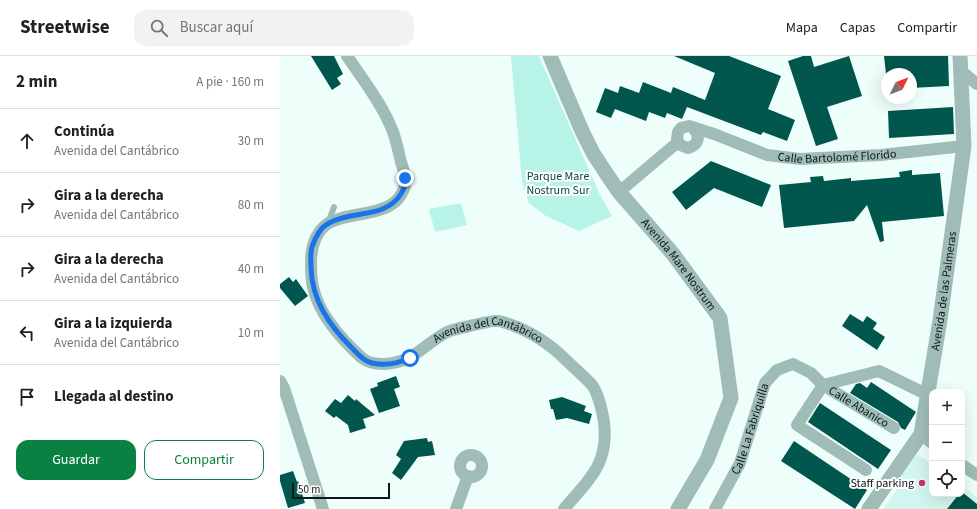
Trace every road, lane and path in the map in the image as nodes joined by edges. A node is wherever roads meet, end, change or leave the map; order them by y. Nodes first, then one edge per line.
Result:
1 (347, 56) edge
2 (550, 56) edge
3 (960, 63) edge
4 (977, 84) edge
5 (694, 129) junction
6 (714, 134) junction
7 (678, 142) junction
8 (697, 142) junction
9 (964, 146) junction
10 (619, 192) junction
11 (334, 207) dead end
12 (328, 223) junction
13 (280, 381) edge
14 (824, 385) junction
15 (928, 395) junction
16 (894, 428) dead end
17 (927, 438) edge
18 (965, 467) edge
19 (866, 470) dead end
20 (977, 475) edge
21 (468, 476) dead end
22 (323, 509) edge
23 (456, 509) edge
24 (564, 509) edge
25 (678, 509) edge
26 (715, 509) edge
27 (869, 509) edge

1 - 12 street
2 - 10 street, Avenida Mare Nostrum
3 - 4 street
3 - 9 street, Avenida de las Palmeras
5 - 6 street, Calle Bartolomé Florido
5 - 7 street
5 - 8 street
6 - 8 street
6 - 9 street, Calle Bartolomé Florido
7 - 8 street
7 - 10 street
9 - 15 street, Avenida de las Palmeras
10 - 25 street, Avenida Mare Nostrum
11 - 12 lane
12 - 24 street, Avenida del Cantábrico
13 - 22 street
14 - 15 street
14 - 16 street, Calle Abanico
14 - 19 street
14 - 26 street, Calle La Fabriquilla
15 - 17 street, Avenida de las Palmeras
17 - 27 street, Avenida de las Palmeras
18 - 20 street
21 - 23 street

